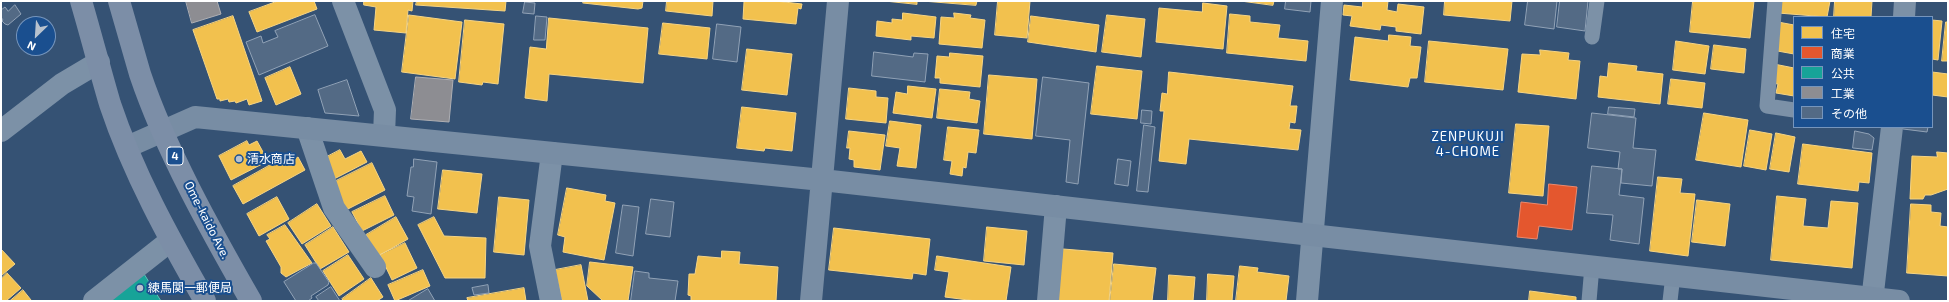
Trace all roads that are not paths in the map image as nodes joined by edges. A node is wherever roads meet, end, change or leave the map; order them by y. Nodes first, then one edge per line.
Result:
1 (81, 1) edge
2 (119, 1) edge
3 (343, 1) edge
4 (838, 1) edge
5 (1332, 1) edge
6 (1597, 1) edge
7 (1775, 1) edge
8 (1905, 1) edge
9 (1904, 16) edge
10 (1592, 37) dead end
11 (99, 62) junction
12 (1793, 110) edge
13 (307, 128) junction
14 (1892, 128) edge
15 (163, 130) junction
16 (1, 131) edge
17 (384, 136) junction
18 (127, 146) junction
19 (552, 153) junction
20 (822, 180) junction
21 (1056, 206) junction
22 (1313, 234) junction
23 (170, 241) junction
24 (1592, 266) junction
25 (375, 267) dead end
26 (1673, 275) junction
27 (1873, 300) edge
28 (94, 301) edge
29 (205, 301) edge
30 (251, 301) edge
31 (551, 301) edge
32 (811, 301) edge
33 (1048, 301) edge
34 (1307, 301) edge
35 (1588, 301) edge
36 (1670, 301) edge
37 (1899, 301) edge

1 - 11 main road
2 - 15 main road, Ome-kaido Ave. / 4
3 - 17 street
4 - 20 street
5 - 22 street
6 - 10 lane
7 - 12 lane
8 - 9 street
11 - 16 street
11 - 18 main road
13 - 15 street
13 - 17 street
13 - 25 street
14 - 27 street
15 - 18 street
15 - 30 main road, Ome-kaido Ave. / 4
17 - 19 street
18 - 23 main road
19 - 20 street
19 - 31 street
20 - 21 street
20 - 32 street
21 - 22 street
21 - 33 street
22 - 24 street
22 - 34 street
23 - 28 street
23 - 29 main road
24 - 26 street
24 - 35 lane
26 - 27 street
26 - 36 lane
27 - 37 street

